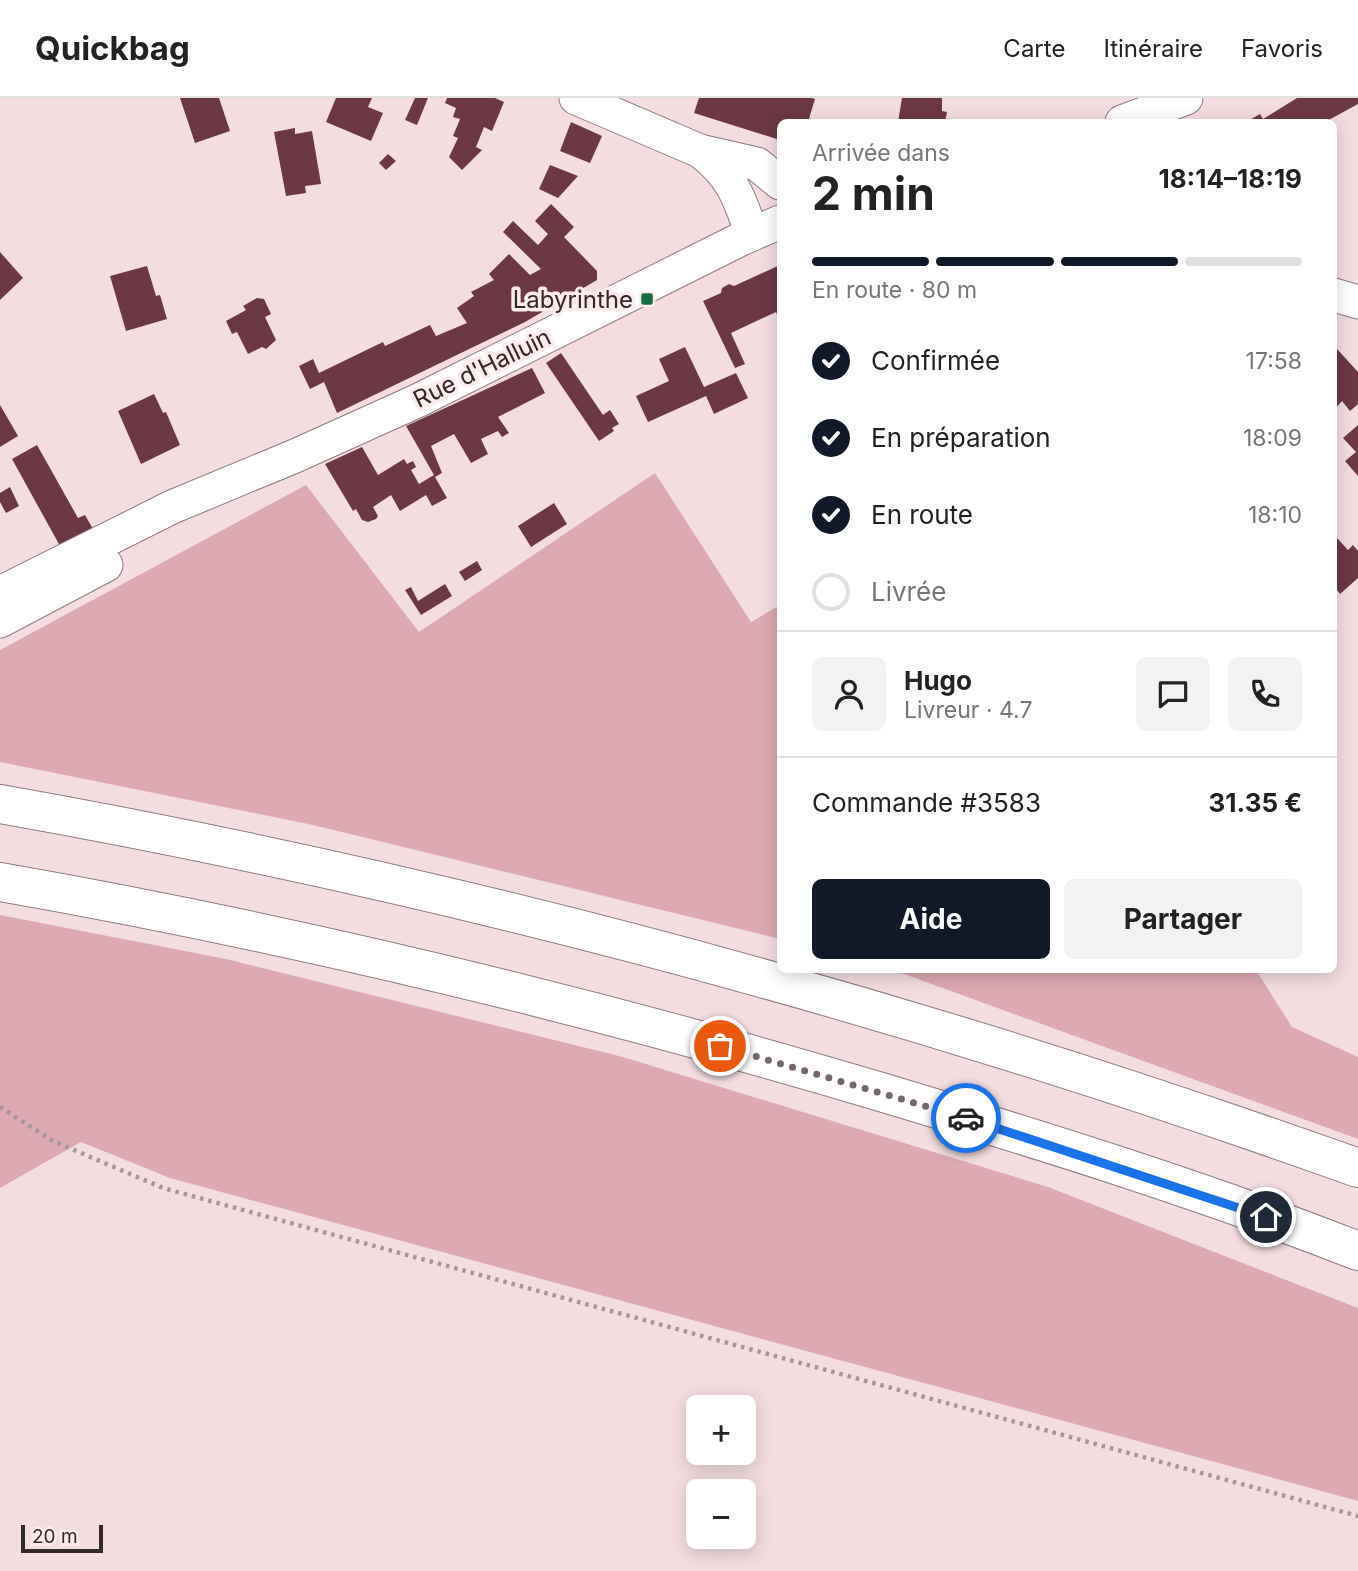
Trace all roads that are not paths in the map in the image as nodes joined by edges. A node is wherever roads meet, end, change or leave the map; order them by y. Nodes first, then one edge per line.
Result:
1 (576, 98) edge
2 (1186, 98) edge
3 (1130, 119) edge
4 (700, 151) junction
5 (777, 181) edge
6 (766, 228) edge
7 (1337, 296) edge
8 (1358, 302) edge
9 (295, 456) junction
10 (0, 593) edge
11 (0, 621) edge
12 (0, 804) edge
13 (0, 883) edge
14 (1358, 1168) edge
15 (1358, 1251) edge

1 - 4 main road
2 - 3 main road
4 - 5 main road
4 - 6 main road
6 - 9 main road, Rue d'Halluin
7 - 8 main road
9 - 10 main road, Rue d'Halluin
9 - 11 main road, Rue d'Halluin
12 - 14 highway
13 - 15 highway

